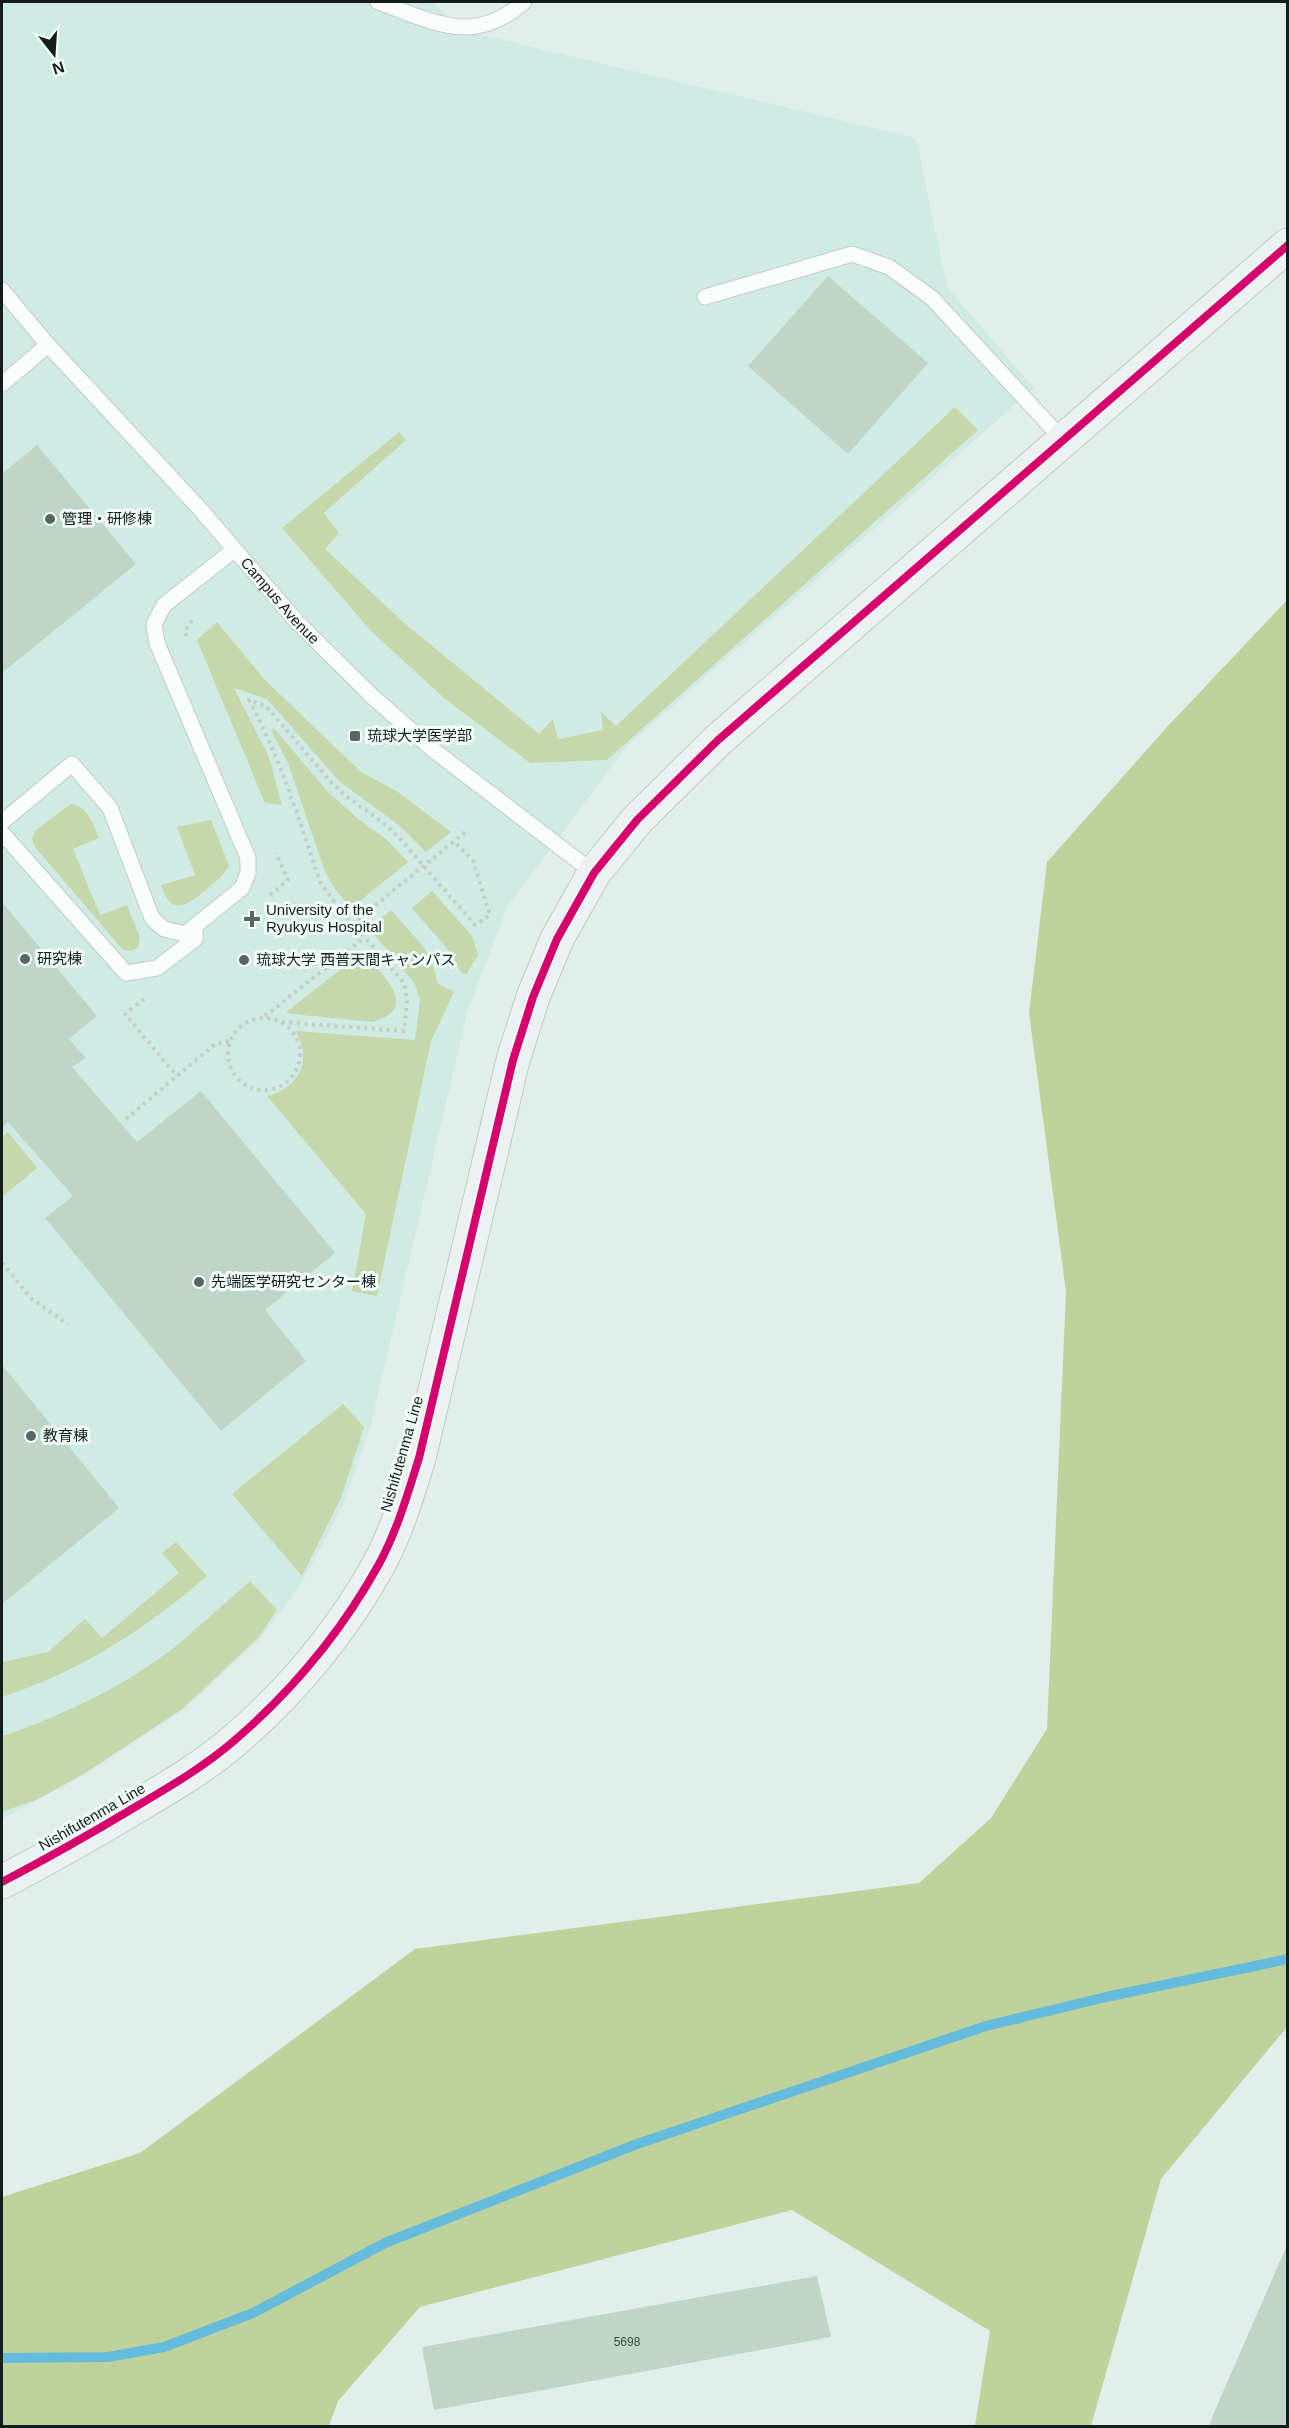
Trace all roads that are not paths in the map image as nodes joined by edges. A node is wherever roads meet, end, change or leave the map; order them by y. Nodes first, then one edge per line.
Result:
1 (378, 2) edge
2 (525, 2) edge
3 (1287, 245) edge
4 (2, 290) edge
5 (705, 297) dead end
6 (48, 345) junction
7 (2, 384) edge
8 (1063, 440) junction
9 (234, 550) junction
10 (2, 822) edge
11 (2, 833) edge
12 (594, 873) junction
13 (195, 927) junction
14 (2, 1882) edge

1 - 2 lane
3 - 8 street, Nishifutenma Line
4 - 6 lane, Campus Avenue
5 - 8 lane
6 - 7 lane
6 - 9 lane, Campus Avenue
8 - 12 street, Nishifutenma Line
9 - 12 lane, Campus Avenue
9 - 13 lane
10 - 13 lane
11 - 13 lane
12 - 14 street, Nishifutenma Line

